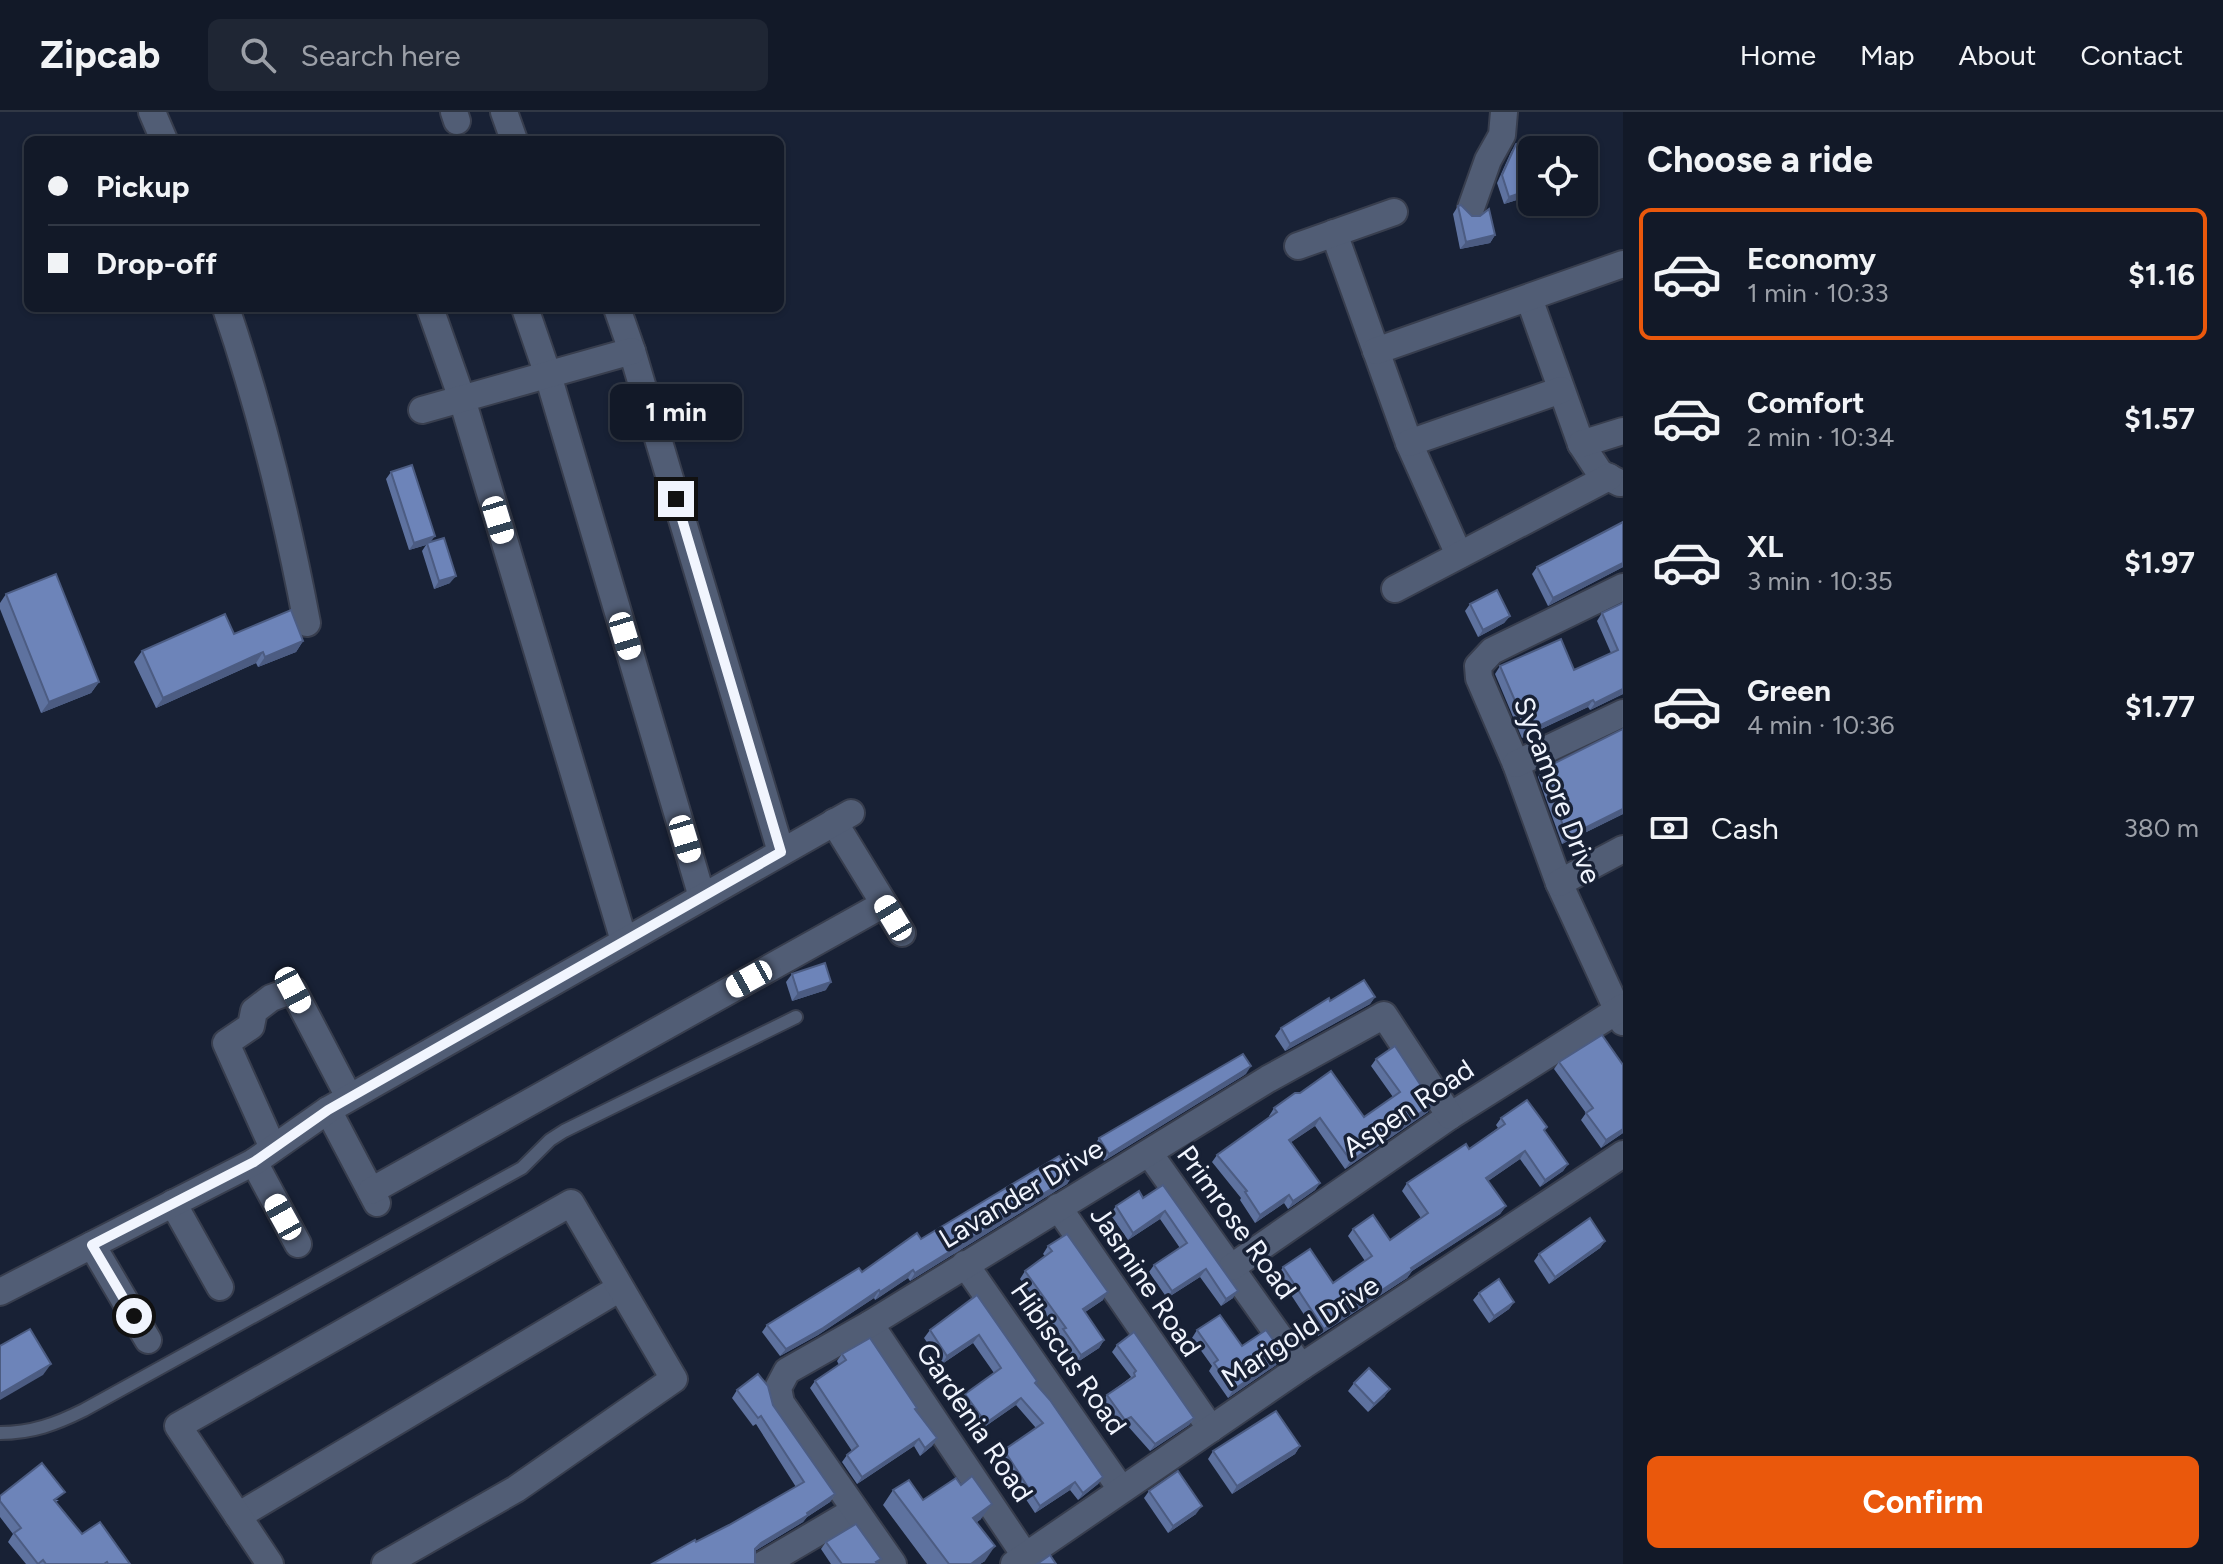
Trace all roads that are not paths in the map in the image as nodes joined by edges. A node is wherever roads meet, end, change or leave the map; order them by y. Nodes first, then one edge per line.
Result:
1 (152, 112) edge
2 (1504, 112) edge
3 (162, 136) edge
4 (1471, 208) dead end
5 (1394, 212) dead end
6 (1334, 233) junction
7 (1298, 246) dead end
8 (1622, 268) edge
9 (1529, 298) junction
10 (227, 312) edge
11 (431, 312) edge
12 (526, 312) edge
13 (618, 312) edge
14 (632, 351) junction
15 (1376, 351) junction
16 (548, 375) junction
17 (1561, 390) junction
18 (462, 399) junction
19 (422, 410) dead end
20 (1623, 431) edge
21 (1409, 443) junction
22 (1581, 444) junction
23 (1616, 480) edge
24 (1459, 555) junction
25 (1623, 587) edge
26 (1395, 589) dead end
27 (307, 623) dead end
28 (1623, 713) edge
29 (1516, 764) junction
30 (1623, 849) edge
31 (781, 852) junction
32 (1559, 883) junction
33 (702, 897) junction
34 (884, 904) junction
35 (902, 933) dead end
36 (624, 941) junction
37 (1621, 1014) edge
38 (796, 1017) dead end
39 (339, 1103) junction
40 (1450, 1116) junction
41 (1149, 1153) junction
42 (1623, 1154) edge
43 (263, 1155) junction
44 (173, 1203) junction
45 (1058, 1207) junction
46 (298, 1244) dead end
47 (92, 1245) junction
48 (965, 1264) junction
49 (1232, 1267) junction
50 (220, 1287) dead end
51 (620, 1288) junction
52 (0, 1292) edge
53 (870, 1324) junction
54 (148, 1340) dead end
55 (1301, 1367) junction
56 (1211, 1429) junction
57 (0, 1433) edge
58 (1121, 1489) junction
59 (854, 1511) junction
60 (238, 1516) junction
61 (1020, 1560) edge
62 (270, 1564) edge
63 (385, 1564) edge
64 (764, 1564) edge
65 (893, 1564) edge

1 - 3 street
2 - 4 street
5 - 6 street
6 - 7 street
6 - 15 street
8 - 9 street
9 - 15 street
9 - 17 street
10 - 27 street
11 - 18 street
12 - 16 street
13 - 14 street
14 - 16 street
14 - 31 street
15 - 21 street
16 - 18 street
16 - 33 street
17 - 21 street
17 - 22 street
18 - 19 street
18 - 36 street
20 - 22 street
21 - 24 street
22 - 23 street
23 - 24 street
24 - 26 street
25 - 29 street, Sycamore Drive
28 - 29 street
29 - 32 street, Sycamore Drive
30 - 32 street
31 - 33 street
31 - 34 street
32 - 37 street, Sycamore Drive
33 - 36 street
34 - 35 street
34 - 39 street
36 - 39 street
37 - 40 street, Aspen Road
38 - 57 lane
39 - 43 street
39 - 43 street
40 - 41 street, Lavander Drive
40 - 49 street, Aspen Road
41 - 45 street, Lavander Drive
41 - 49 street, Primrose Road
42 - 55 street, Marigold Drive
43 - 44 street
43 - 46 street
44 - 47 street
44 - 50 street
45 - 48 street, Lavander Drive
45 - 56 street, Jasmine Road
47 - 52 street
47 - 54 street
48 - 53 street, Lavander Drive
48 - 58 street, Hibiscus Road
49 - 55 street, Primrose Road
51 - 60 street
51 - 60 street
51 - 63 street
53 - 59 street, Lavander Drive
53 - 61 street, Gardenia Road
55 - 56 street, Marigold Drive
56 - 58 street, Marigold Drive
58 - 61 street, Marigold Drive
59 - 64 street
59 - 65 street, Lavander Drive
60 - 62 street

